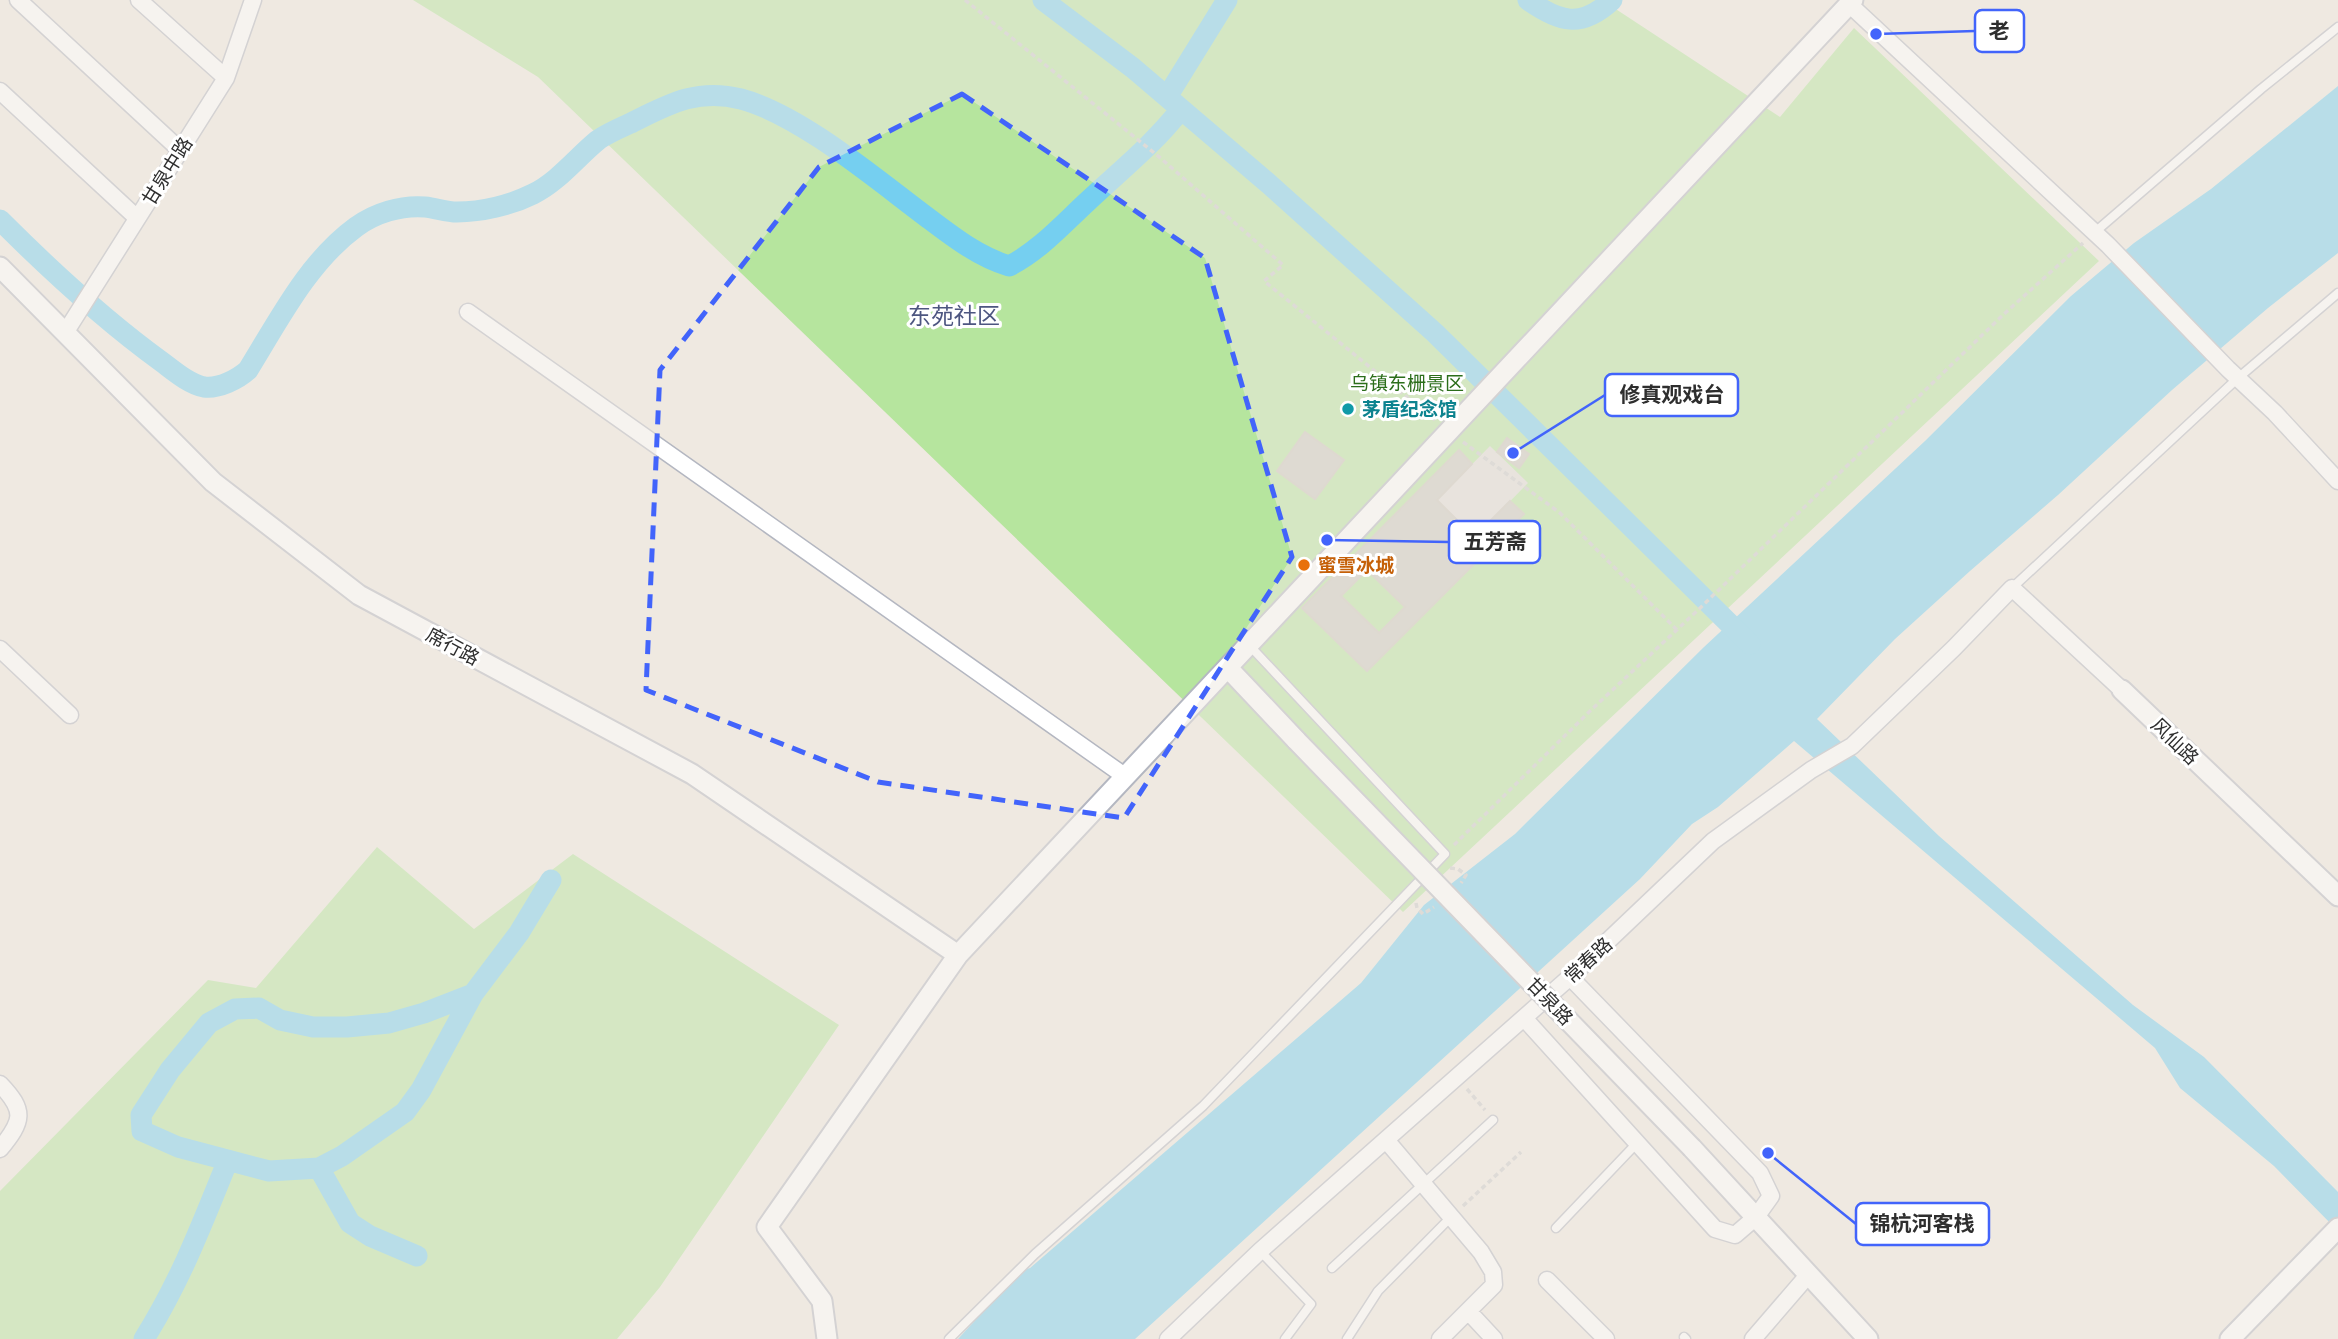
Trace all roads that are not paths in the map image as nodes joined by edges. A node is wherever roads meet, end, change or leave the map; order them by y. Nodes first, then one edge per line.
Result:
1 (18, 0) edge
2 (139, 0) edge
3 (253, 0) edge
4 (1851, 2) edge
5 (2338, 27) edge
6 (226, 78) junction
7 (0, 91) edge
8 (180, 150) junction
9 (137, 218) junction
10 (2095, 232) junction
11 (0, 267) edge
12 (2338, 293) edge
13 (468, 312) dead end
14 (70, 325) junction
15 (2233, 373) junction
16 (2338, 481) edge
17 (2012, 588) junction
18 (1249, 645) junction
19 (0, 649) edge
20 (1228, 668) junction
21 (2122, 690) joint
22 (70, 715) dead end
23 (1126, 777) junction
24 (2338, 896) edge
25 (958, 956) junction
26 (1570, 977) junction
27 (1524, 1018) junction
28 (0, 1084) edge
29 (1493, 1120) road end
30 (1386, 1140) junction
31 (1637, 1142) junction
32 (0, 1149) edge
33 (1424, 1184) junction
34 (1451, 1217) junction
35 (1756, 1217) junction
36 (1556, 1228) dead end
37 (2334, 1232) edge
38 (1260, 1251) junction
39 (1332, 1268) dead end
40 (1808, 1274) junction
41 (1547, 1280) dead end
42 (1468, 1311) junction
43 (827, 1339) edge
44 (949, 1339) edge
45 (1168, 1339) edge
46 (1285, 1339) edge
47 (1346, 1339) edge
48 (1440, 1339) edge
49 (1494, 1339) edge
50 (1606, 1339) edge
51 (1753, 1339) edge
52 (1868, 1339) edge
53 (2230, 1339) edge

1 - 8 street
2 - 6 street
3 - 6 street, 甘泉中路
4 - 10 street
4 - 18 street
5 - 10 lane
6 - 8 street, 甘泉中路
7 - 9 street
8 - 9 street, 甘泉中路
9 - 14 street, 甘泉中路
10 - 15 street
11 - 14 street, 席行路
12 - 15 lane
13 - 23 street
14 - 25 street, 席行路
15 - 16 street
15 - 17 lane
17 - 21 street, 风仙路
17 - 26 street, 常春路
18 - 20 street
18 - 44 lane
19 - 22 street
20 - 23 street
20 - 35 street, 甘泉路, bridge
21 - 24 street, 风仙路
23 - 25 street
25 - 43 street
26 - 27 street, 常春路
26 - 35 street
27 - 30 street, 常春路
27 - 31 street
28 - 32 street
29 - 33 lane
30 - 33 street
30 - 38 street, 常春路
31 - 35 street
31 - 36 lane
33 - 34 street
33 - 39 lane
34 - 42 street
34 - 47 lane
35 - 40 street, 甘泉路
37 - 53 street
38 - 45 street, 常春路
38 - 46 lane
40 - 51 street
40 - 52 street, 甘泉路
41 - 50 street
42 - 48 street
42 - 49 street

